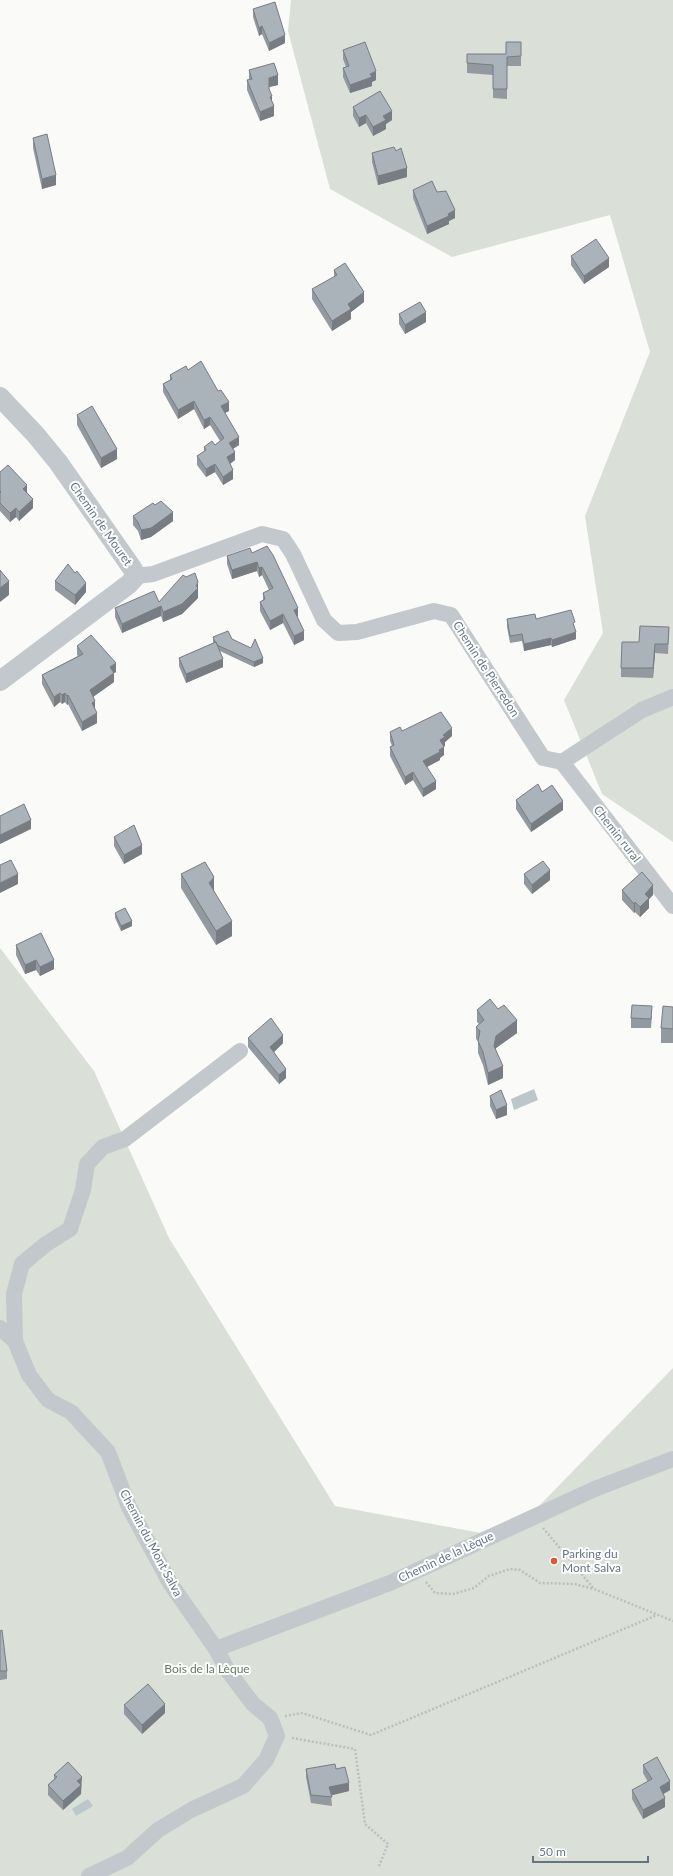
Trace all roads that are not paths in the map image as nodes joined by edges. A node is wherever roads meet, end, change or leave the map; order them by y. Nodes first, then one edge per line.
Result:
1 (0, 397) edge
2 (136, 576) junction
3 (0, 681) edge
4 (673, 697) edge
5 (562, 762) junction
6 (673, 906) edge
7 (240, 1051) dead end
8 (0, 1328) edge
9 (15, 1342) junction
10 (673, 1459) edge
11 (216, 1649) junction
12 (89, 1876) edge

1 - 2 street, Chemin de Mouret
2 - 3 street, Chemin de Mouret
2 - 5 street, Chemin de Pierredon
4 - 5 street
5 - 6 street, Chemin rural
7 - 9 street
8 - 9 street, Chemin du Mont Salva
9 - 11 street, Chemin du Mont Salva
10 - 11 street, Chemin de la Lèque
11 - 12 street, Chemin du Mont Salva

